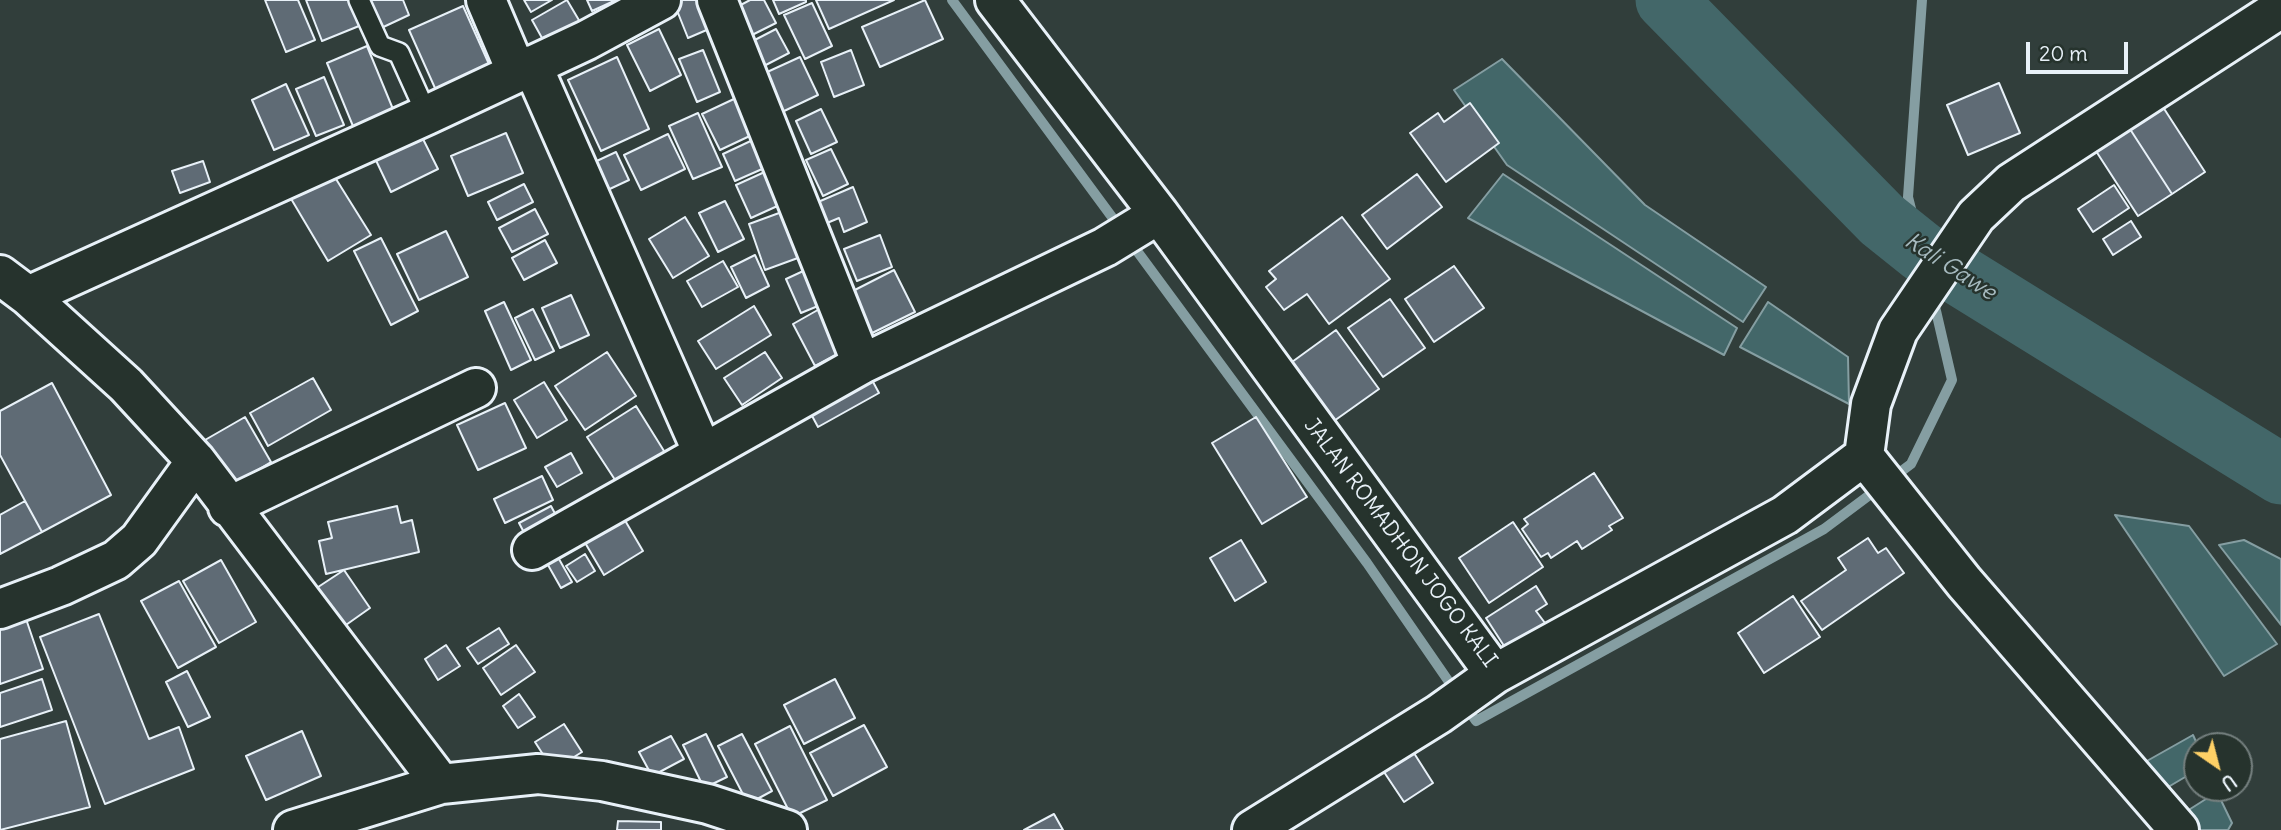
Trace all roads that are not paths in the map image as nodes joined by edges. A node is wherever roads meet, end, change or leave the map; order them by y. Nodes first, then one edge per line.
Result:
1 (359, 0) edge
2 (486, 0) edge
3 (661, 0) edge
4 (717, 0) edge
5 (996, 0) edge
6 (2281, 8) edge
7 (524, 69) junction
8 (427, 115) junction
9 (1150, 220) junction
10 (14, 285) edge
11 (862, 364) junction
12 (476, 388) dead end
13 (703, 453) junction
14 (196, 461) junction
15 (1868, 461) junction
16 (228, 507) junction
17 (532, 550) dead end
18 (0, 609) edge
19 (1483, 683) junction
20 (441, 784) junction
21 (386, 816) edge
22 (293, 830) edge
23 (788, 830) edge
24 (1252, 830) edge
25 (2179, 830) edge

1 - 8 lane
2 - 7 street
3 - 7 street
4 - 11 street
5 - 9 street, JALAN ROMADHON JOGO KALI
6 - 15 street
7 - 8 street
7 - 13 street
8 - 10 street
9 - 11 street
9 - 19 street, JALAN ROMADHON JOGO KALI
10 - 14 street
11 - 13 street
12 - 16 street
13 - 17 street
14 - 16 street
14 - 18 street
15 - 19 street, JALAN ROMADHON JOGO KALI
15 - 25 street
16 - 20 street
19 - 24 street
20 - 21 street
20 - 23 street
21 - 22 street

